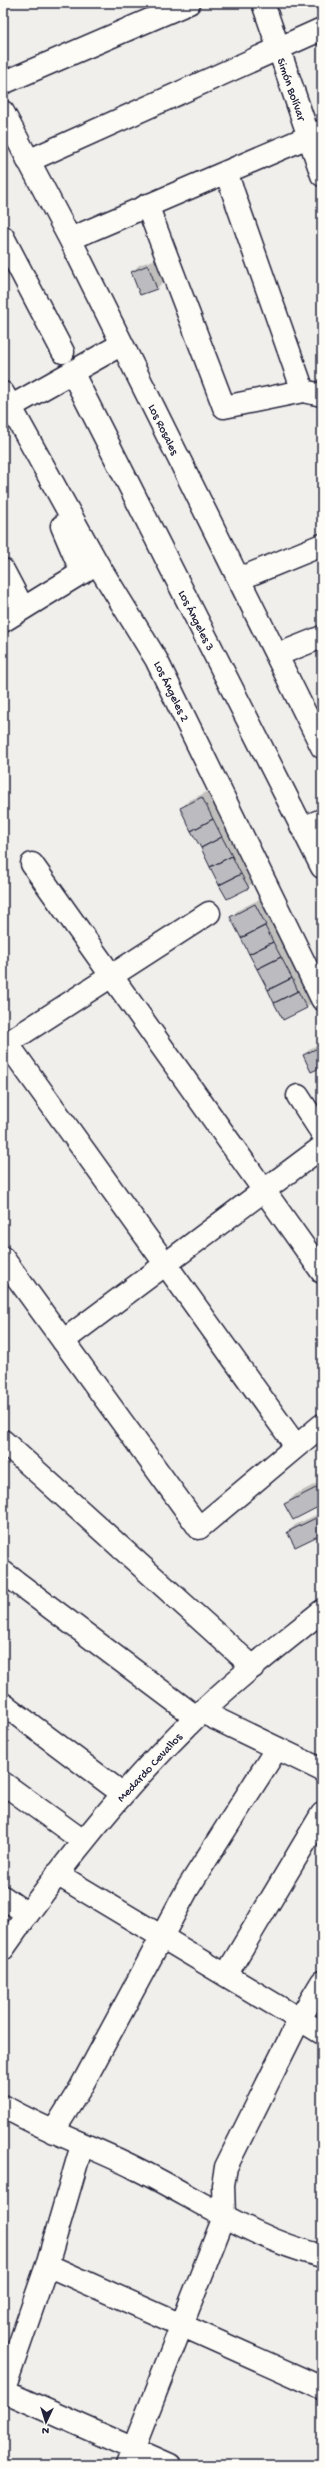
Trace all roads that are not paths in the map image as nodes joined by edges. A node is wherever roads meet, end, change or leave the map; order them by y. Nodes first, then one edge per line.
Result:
1 (189, 3) edge
2 (263, 3) edge
3 (322, 29) edge
4 (278, 48) junction
5 (3, 83) edge
6 (3, 112) edge
7 (318, 135) edge
8 (28, 161) junction
9 (226, 172) junction
10 (322, 175) edge
11 (147, 205) junction
12 (3, 236) edge
13 (70, 239) junction
14 (122, 344) junction
15 (63, 352) dead end
16 (72, 372) junction
17 (312, 393) edge
18 (7, 405) edge
19 (322, 546) edge
20 (90, 568) junction
21 (3, 570) edge
22 (239, 579) junction
23 (24, 608) junction
24 (3, 621) edge
25 (322, 637) edge
26 (277, 655) junction
27 (319, 736) edge
28 (322, 820) edge
29 (302, 828) junction
30 (32, 864) dead end
31 (322, 867) edge
32 (209, 913) dead end
33 (112, 976) junction
34 (322, 999) edge
35 (5, 1045) edge
36 (298, 1096) dead end
37 (322, 1133) edge
38 (322, 1147) edge
39 (264, 1190) junction
40 (3, 1258) edge
41 (166, 1264) junction
42 (322, 1272) edge
43 (63, 1341) junction
44 (322, 1425) edge
45 (3, 1442) edge
46 (296, 1446) junction
47 (3, 1572) edge
48 (322, 1611) edge
49 (253, 1667) junction
50 (3, 1704) edge
51 (199, 1715) junction
52 (277, 1748) junction
53 (322, 1770) edge
54 (3, 1782) edge
55 (123, 1794) junction
56 (322, 1814) edge
57 (83, 1841) junction
58 (57, 1874) junction
59 (3, 1897) edge
60 (27, 1914) junction
61 (162, 1937) junction
62 (3, 1949) edge
63 (226, 1976) junction
64 (322, 1982) edge
65 (299, 2020) junction
66 (322, 2033) edge
67 (3, 2106) edge
68 (53, 2132) junction
69 (82, 2145) junction
70 (224, 2218) junction
71 (322, 2256) edge
72 (47, 2266) junction
73 (182, 2324) junction
74 (322, 2388) edge
75 (3, 2391) edge
76 (130, 2457) edge
77 (170, 2465) edge

1 - 5 street
2 - 4 street, Simón Bolívar
3 - 4 street
4 - 7 street, Simón Bolívar
4 - 8 street
6 - 8 street, Los Rosales
7 - 9 street
7 - 10 street, Simón Bolívar
8 - 13 street, Los Rosales
9 - 11 street
9 - 17 street
11 - 13 street
11 - 17 street
12 - 15 street
13 - 14 street, Los Rosales
14 - 16 street
14 - 22 street, Los Rosales
16 - 18 street
16 - 29 street, Los Ángeles 3
18 - 20 street, Los Ángeles 2
19 - 22 street
20 - 23 street
20 - 34 street, Los Ángeles 2
21 - 23 street
22 - 26 street, Los Rosales
23 - 24 street
25 - 26 street
26 - 27 street, Los Rosales
28 - 29 street
29 - 31 street, Los Ángeles 3
30 - 33 street
32 - 33 street
33 - 35 street
33 - 39 street
35 - 41 street
36 - 37 street
38 - 39 street
39 - 41 street
39 - 42 street
40 - 43 street
41 - 43 street
41 - 46 street
43 - 46 street
44 - 46 street
45 - 49 street
47 - 51 street
48 - 49 street, Medardo Cevallos
49 - 51 street, Medardo Cevallos
50 - 55 street
51 - 52 street
51 - 55 street, Medardo Cevallos
52 - 53 street
52 - 61 street
54 - 57 street
55 - 57 street, Medardo Cevallos
56 - 63 street
57 - 58 street, Medardo Cevallos
58 - 60 street, Medardo Cevallos
58 - 61 street
59 - 60 street
60 - 62 street, Medardo Cevallos
61 - 63 street
61 - 68 street
63 - 65 street
64 - 65 street
65 - 66 street
65 - 70 street
67 - 68 street
68 - 69 street
69 - 70 street
69 - 72 street
70 - 71 street
70 - 73 street
72 - 73 street
72 - 75 street
73 - 74 street
73 - 76 street
75 - 76 street
76 - 77 street

